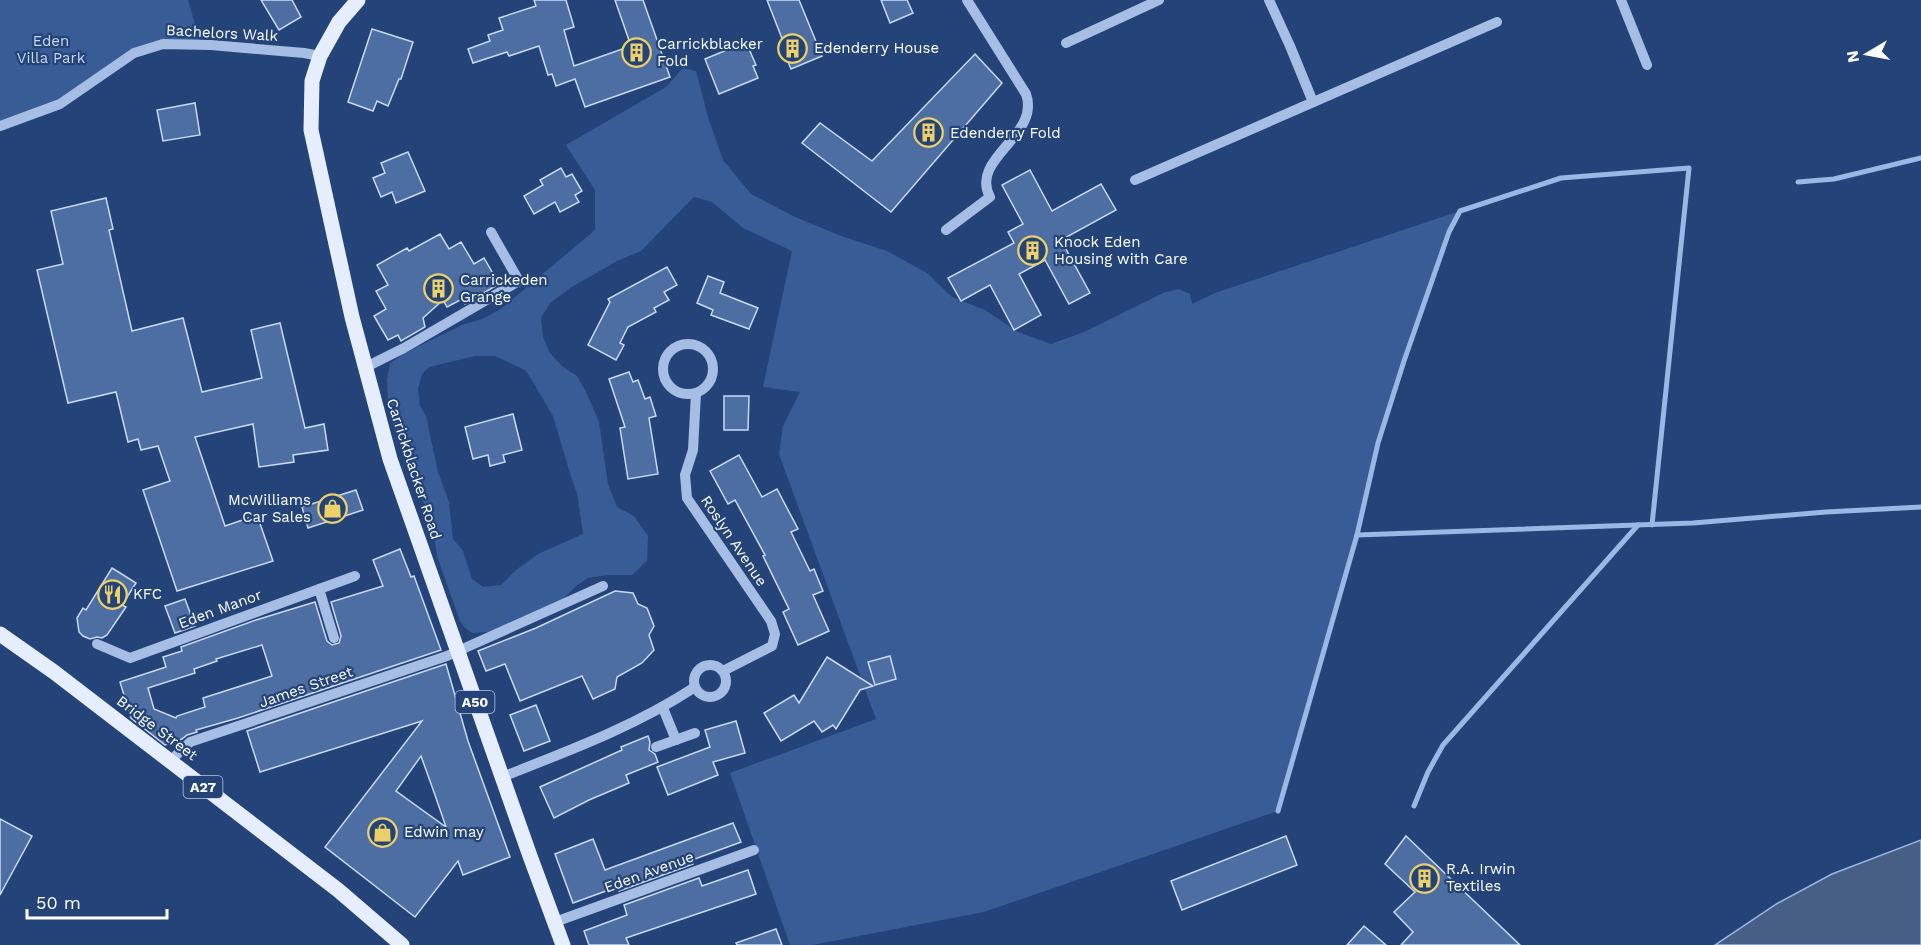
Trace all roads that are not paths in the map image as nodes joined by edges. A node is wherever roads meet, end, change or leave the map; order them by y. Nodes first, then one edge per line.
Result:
1 (358, 0) edge
2 (967, 0) edge
3 (1159, 0) edge
4 (1269, 0) edge
5 (1621, 0) edge
6 (1497, 22) dead end
7 (1066, 43) dead end
8 (320, 56) junction
9 (1647, 65) dead end
10 (1313, 102) junction
11 (0, 126) edge
12 (1135, 180) dead end
13 (946, 230) dead end
14 (491, 232) dead end
15 (364, 368) junction
16 (696, 393) junction
17 (355, 576) dead end
18 (603, 586) dead end
19 (319, 589) junction
20 (0, 634) edge
21 (334, 638) dead end
22 (97, 644) dead end
23 (457, 651) junction
24 (723, 671) junction
25 (695, 687) junction
26 (663, 708) junction
27 (695, 733) dead end
28 (676, 740) junction
29 (656, 747) dead end
30 (170, 761) junction
31 (502, 777) junction
32 (754, 850) dead end
33 (555, 922) junction
34 (392, 942) edge
35 (563, 945) edge

1 - 8 main road, Carrickblacker Road / A50
2 - 13 street
3 - 7 street
4 - 10 street
5 - 9 street
6 - 10 street
8 - 11 street, Bachelors Walk
8 - 15 main road, Carrickblacker Road / A50
10 - 12 street
14 - 15 street
15 - 23 main road, Carrickblacker Road / A50
16 - 16 street
16 - 24 street, Roslyn Avenue
17 - 19 street, Eden Manor
18 - 23 street, James Street
19 - 21 street
19 - 22 street, Eden Manor
20 - 30 main road, Bridge Street / A27
23 - 30 street, James Street
23 - 31 main road, Carrickblacker Road / A50
24 - 25 street
24 - 25 street
25 - 26 street
26 - 28 street
26 - 31 street
27 - 28 street
28 - 29 street
30 - 34 main road, Bridge Street / A27
31 - 33 main road, Carrickblacker Road / A50
32 - 33 street, Eden Avenue
33 - 35 main road, Carrickblacker Road / A50

